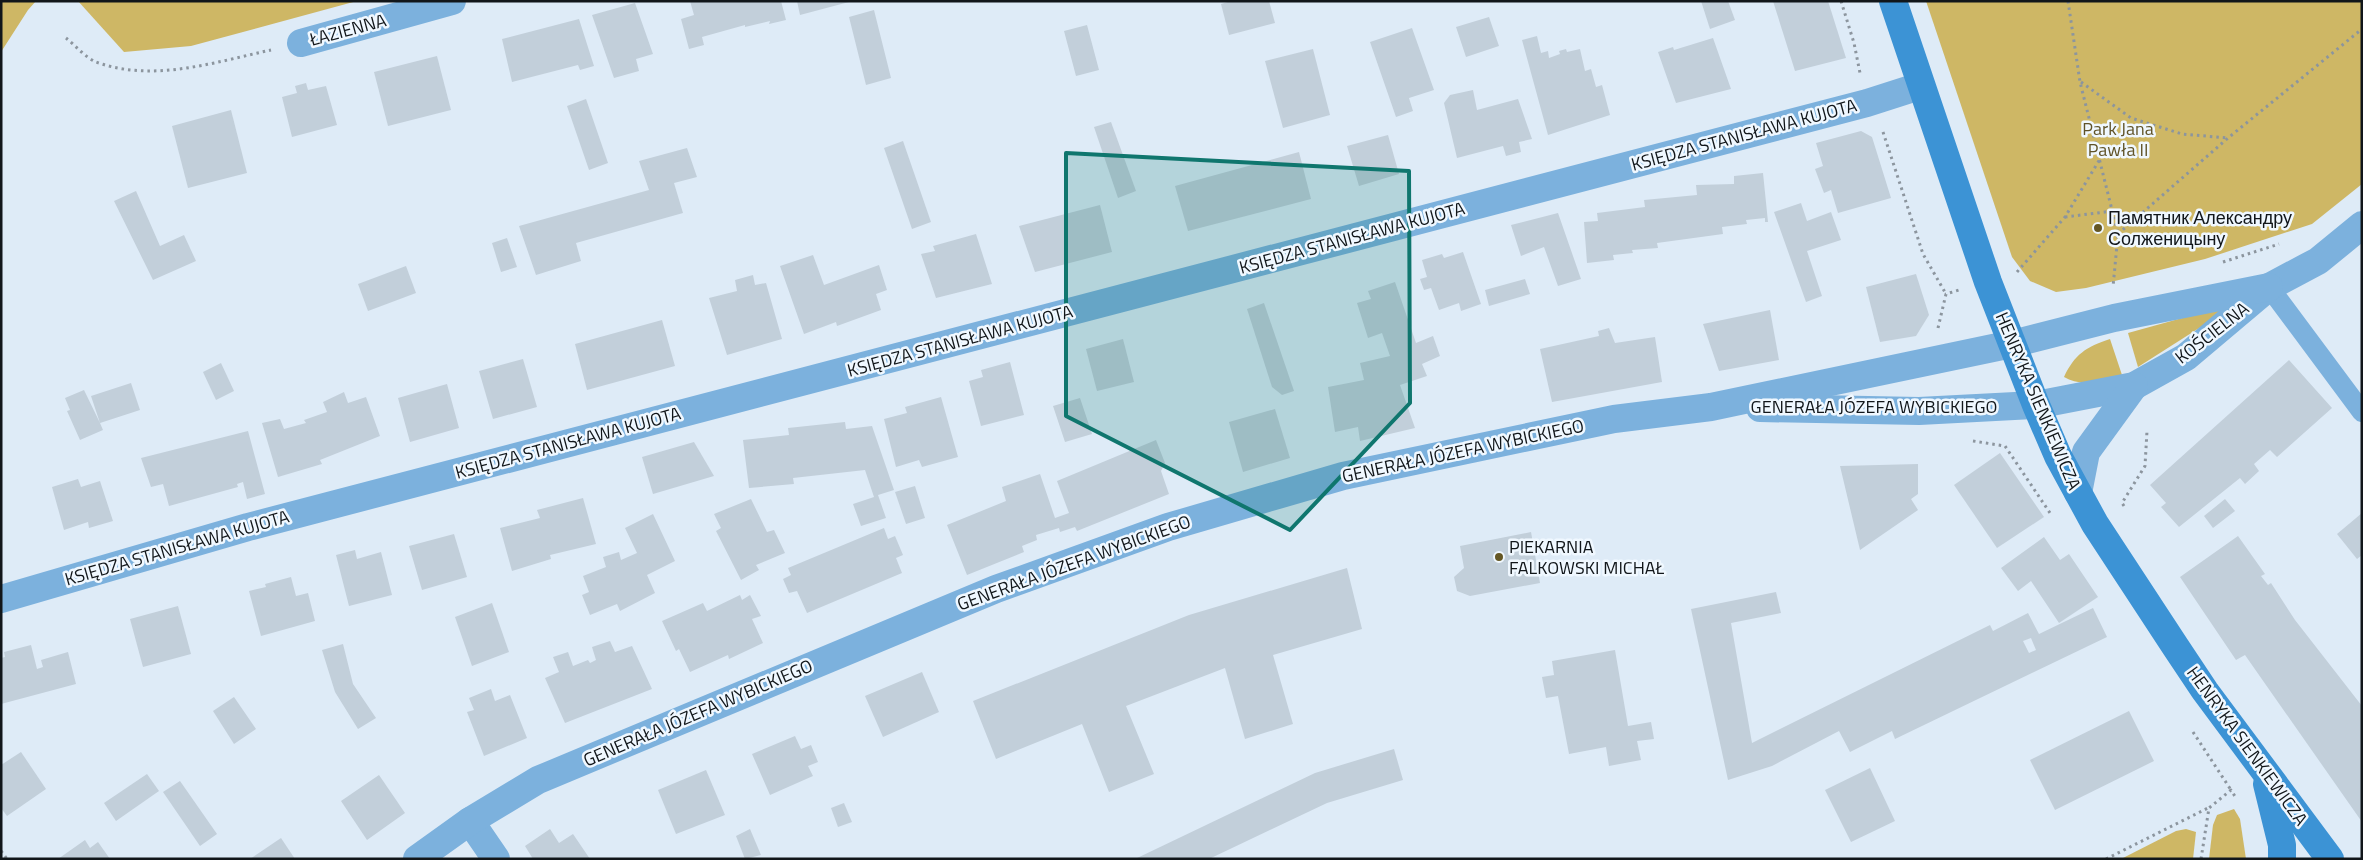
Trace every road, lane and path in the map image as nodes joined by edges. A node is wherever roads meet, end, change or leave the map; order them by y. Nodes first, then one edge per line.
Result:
1 (452, 1) edge
2 (1841, 1) edge
3 (1893, 1) edge
4 (2068, 1) edge
5 (2362, 29) edge
6 (66, 38) dead end
7 (301, 43) joint
8 (2080, 82) junction
9 (1920, 86) junction
10 (1866, 103) junction
11 (2228, 138) junction
12 (2100, 159) junction
13 (2113, 211) junction
14 (2065, 217) junction
15 (2362, 225) edge
16 (2118, 234) junction
17 (2288, 241) dead end
18 (2215, 264) dead end
19 (2015, 274) dead end
20 (2269, 287) junction
21 (2122, 288) dead end
22 (1946, 294) dead end
23 (2012, 344) junction
24 (2134, 386) junction
25 (2036, 405) junction
26 (1711, 407) junction
27 (2362, 412) edge
28 (2147, 431) dead end
29 (2078, 493) junction
30 (2126, 512) dead end
31 (1, 599) edge
32 (2260, 764) junction
33 (2240, 805) dead end
34 (2209, 808) junction
35 (470, 821) junction
36 (1, 851) edge
37 (7, 859) edge
38 (417, 859) edge
39 (496, 859) edge
40 (2106, 859) edge
41 (2201, 859) edge
42 (2282, 859) edge
43 (2330, 859) edge

1 - 7 street, ŁAZIENNA
2 - 10 path
3 - 9 main road, HENRYKA SIENKIEWICZA
4 - 8 path
5 - 11 path
6 - 7 path
8 - 11 path
8 - 12 path
9 - 10 street, KSIĘDZA STANISŁAWA KUJOTA
9 - 23 main road, HENRYKA SIENKIEWICZA
10 - 22 path
10 - 31 street, KSIĘDZA STANISŁAWA KUJOTA
11 - 16 path
12 - 13 path
12 - 14 path
13 - 14 path
13 - 16 path
14 - 19 path
15 - 20 street, KOŚCIELNA
16 - 21 path
17 - 18 path
20 - 23 street, KOŚCIELNA
20 - 24 street, KOŚCIELNA
20 - 27 lane
23 - 25 main road, HENRYKA SIENKIEWICZA
23 - 26 street, GENERAŁA JÓZEFA WYBICKIEGO
24 - 25 street, KOŚCIELNA
24 - 29 street
25 - 26 street, GENERAŁA JÓZEFA WYBICKIEGO
25 - 29 main road, HENRYKA SIENKIEWICZA
26 - 35 street, GENERAŁA JÓZEFA WYBICKIEGO
28 - 30 path
29 - 32 main road, HENRYKA SIENKIEWICZA
32 - 42 main road
32 - 43 main road, HENRYKA SIENKIEWICZA
33 - 34 path
34 - 40 path
34 - 41 path
35 - 38 street, GENERAŁA JÓZEFA WYBICKIEGO
35 - 39 street
36 - 37 path

